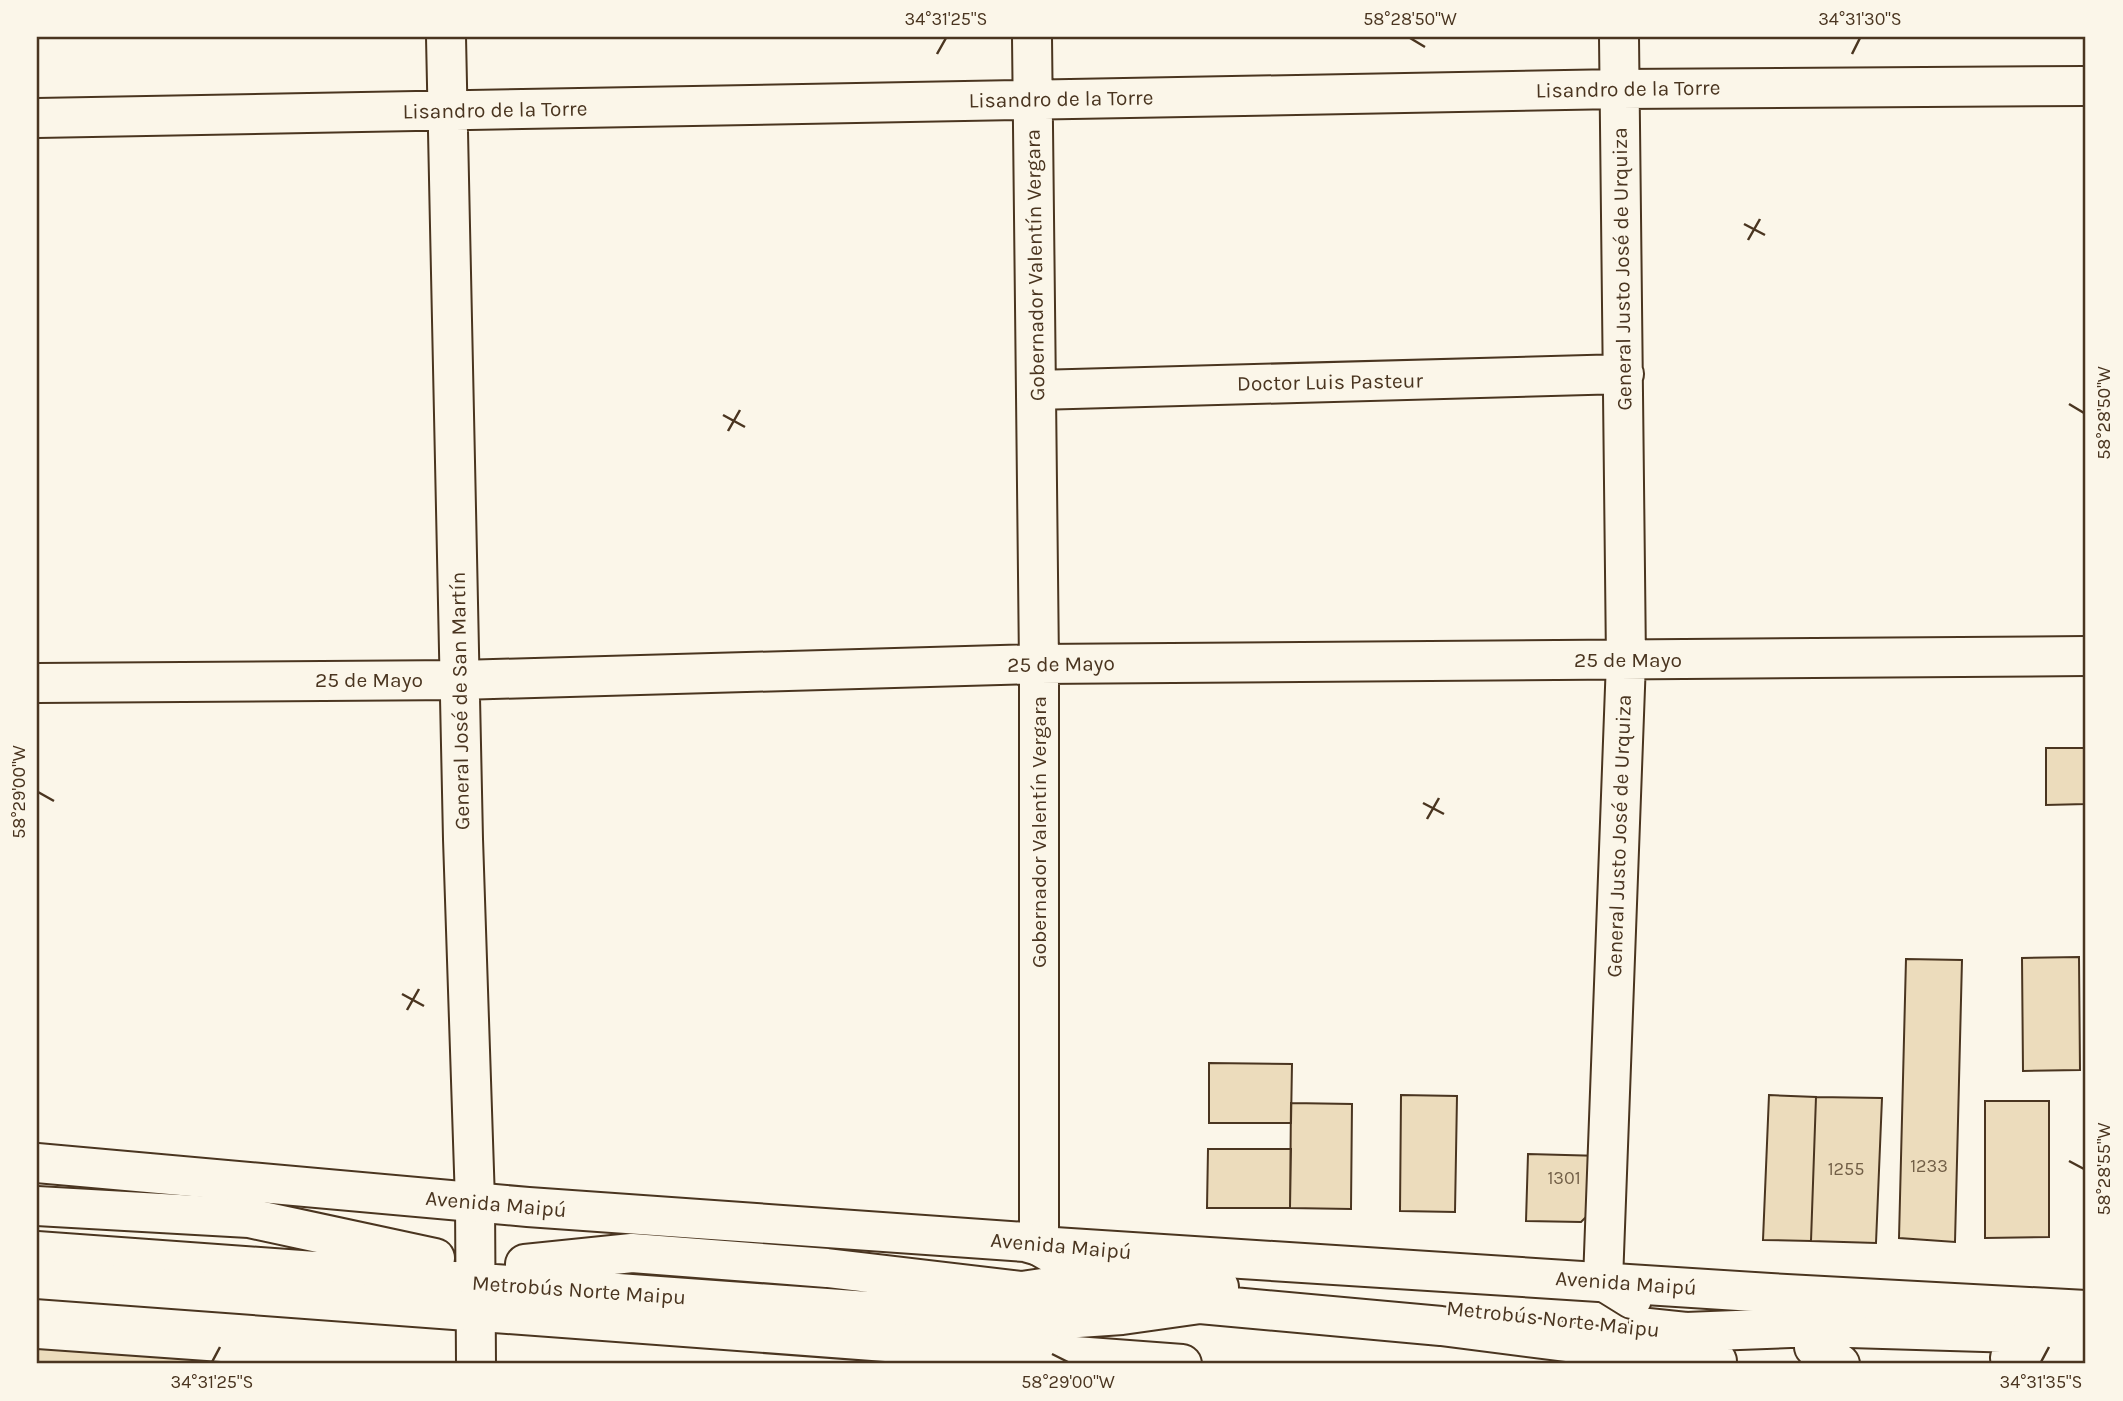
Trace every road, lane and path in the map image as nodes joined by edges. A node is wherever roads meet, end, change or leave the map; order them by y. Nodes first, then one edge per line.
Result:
1 (446, 37) edge
2 (1032, 37) edge
3 (1619, 37) edge
4 (2086, 86) edge
5 (1620, 89) junction
6 (1033, 100) junction
7 (446, 111) junction
8 (37, 118) edge
9 (1624, 374) junction
10 (1036, 390) junction
11 (2086, 656) edge
12 (1626, 660) junction
13 (1040, 664) junction
14 (460, 680) junction
15 (37, 683) edge
16 (37, 1163) edge
17 (475, 1201) junction
18 (37, 1206) edge
19 (37, 1229) edge
20 (1040, 1246) junction
21 (37, 1251) edge
22 (435, 1258) junction
23 (37, 1279) edge
24 (1097, 1281) junction
25 (1603, 1281) junction
26 (474, 1284) junction
27 (2086, 1310) edge
28 (1122, 1315) junction
29 (1686, 1332) junction
30 (2086, 1335) edge
31 (1827, 1356) edge
32 (2014, 1361) edge
33 (1718, 1362) edge
34 (2086, 1363) edge
35 (476, 1364) edge
36 (1167, 1364) edge

1 - 7 street, General José de San Martín
2 - 6 street, Gobernador Valentín Vergara
3 - 5 street, General Justo José de Urquiza
4 - 5 street, Lisandro de la Torre
5 - 6 street, Lisandro de la Torre
5 - 9 street, General Justo José de Urquiza
6 - 7 street, Lisandro de la Torre
6 - 10 street, Gobernador Valentín Vergara
7 - 8 street, Lisandro de la Torre
7 - 14 street, General José de San Martín
9 - 10 street, Doctor Luis Pasteur
9 - 12 street, General Justo José de Urquiza
10 - 13 street, Gobernador Valentín Vergara
11 - 12 street, 25 de Mayo
12 - 13 street, 25 de Mayo
12 - 25 street, General Justo José de Urquiza
13 - 14 street, 25 de Mayo
13 - 20 street, Gobernador Valentín Vergara
14 - 15 street, 25 de Mayo
14 - 17 street, General José de San Martín
16 - 17 street, Avenida Maipú
17 - 20 street, Avenida Maipú
17 - 26 street, General José de San Martín
18 - 22 street, Metrobús Norte Maipu
19 - 22 street, Metrobús Norte Maipu
20 - 24 street
20 - 25 street, Avenida Maipú
21 - 26 street, Metrobús Norte Maipu
22 - 26 street, Metrobús Norte Maipu
23 - 26 street
24 - 26 street, Metrobús Norte Maipu
24 - 28 street
24 - 29 street, Metrobús Norte Maipu
25 - 27 street, Avenida Maipú
25 - 29 street
26 - 28 street, Metrobús Norte Maipu
26 - 35 street, General José de San Martín
26 - 36 street
28 - 33 street, Metrobús Norte Maipu
28 - 36 street
29 - 30 street, Metrobús Norte Maipu
29 - 33 street
31 - 32 street, Metrobús Norte Maipu
31 - 33 street, Metrobús Norte Maipu
32 - 34 street, Metrobús Norte Maipu

